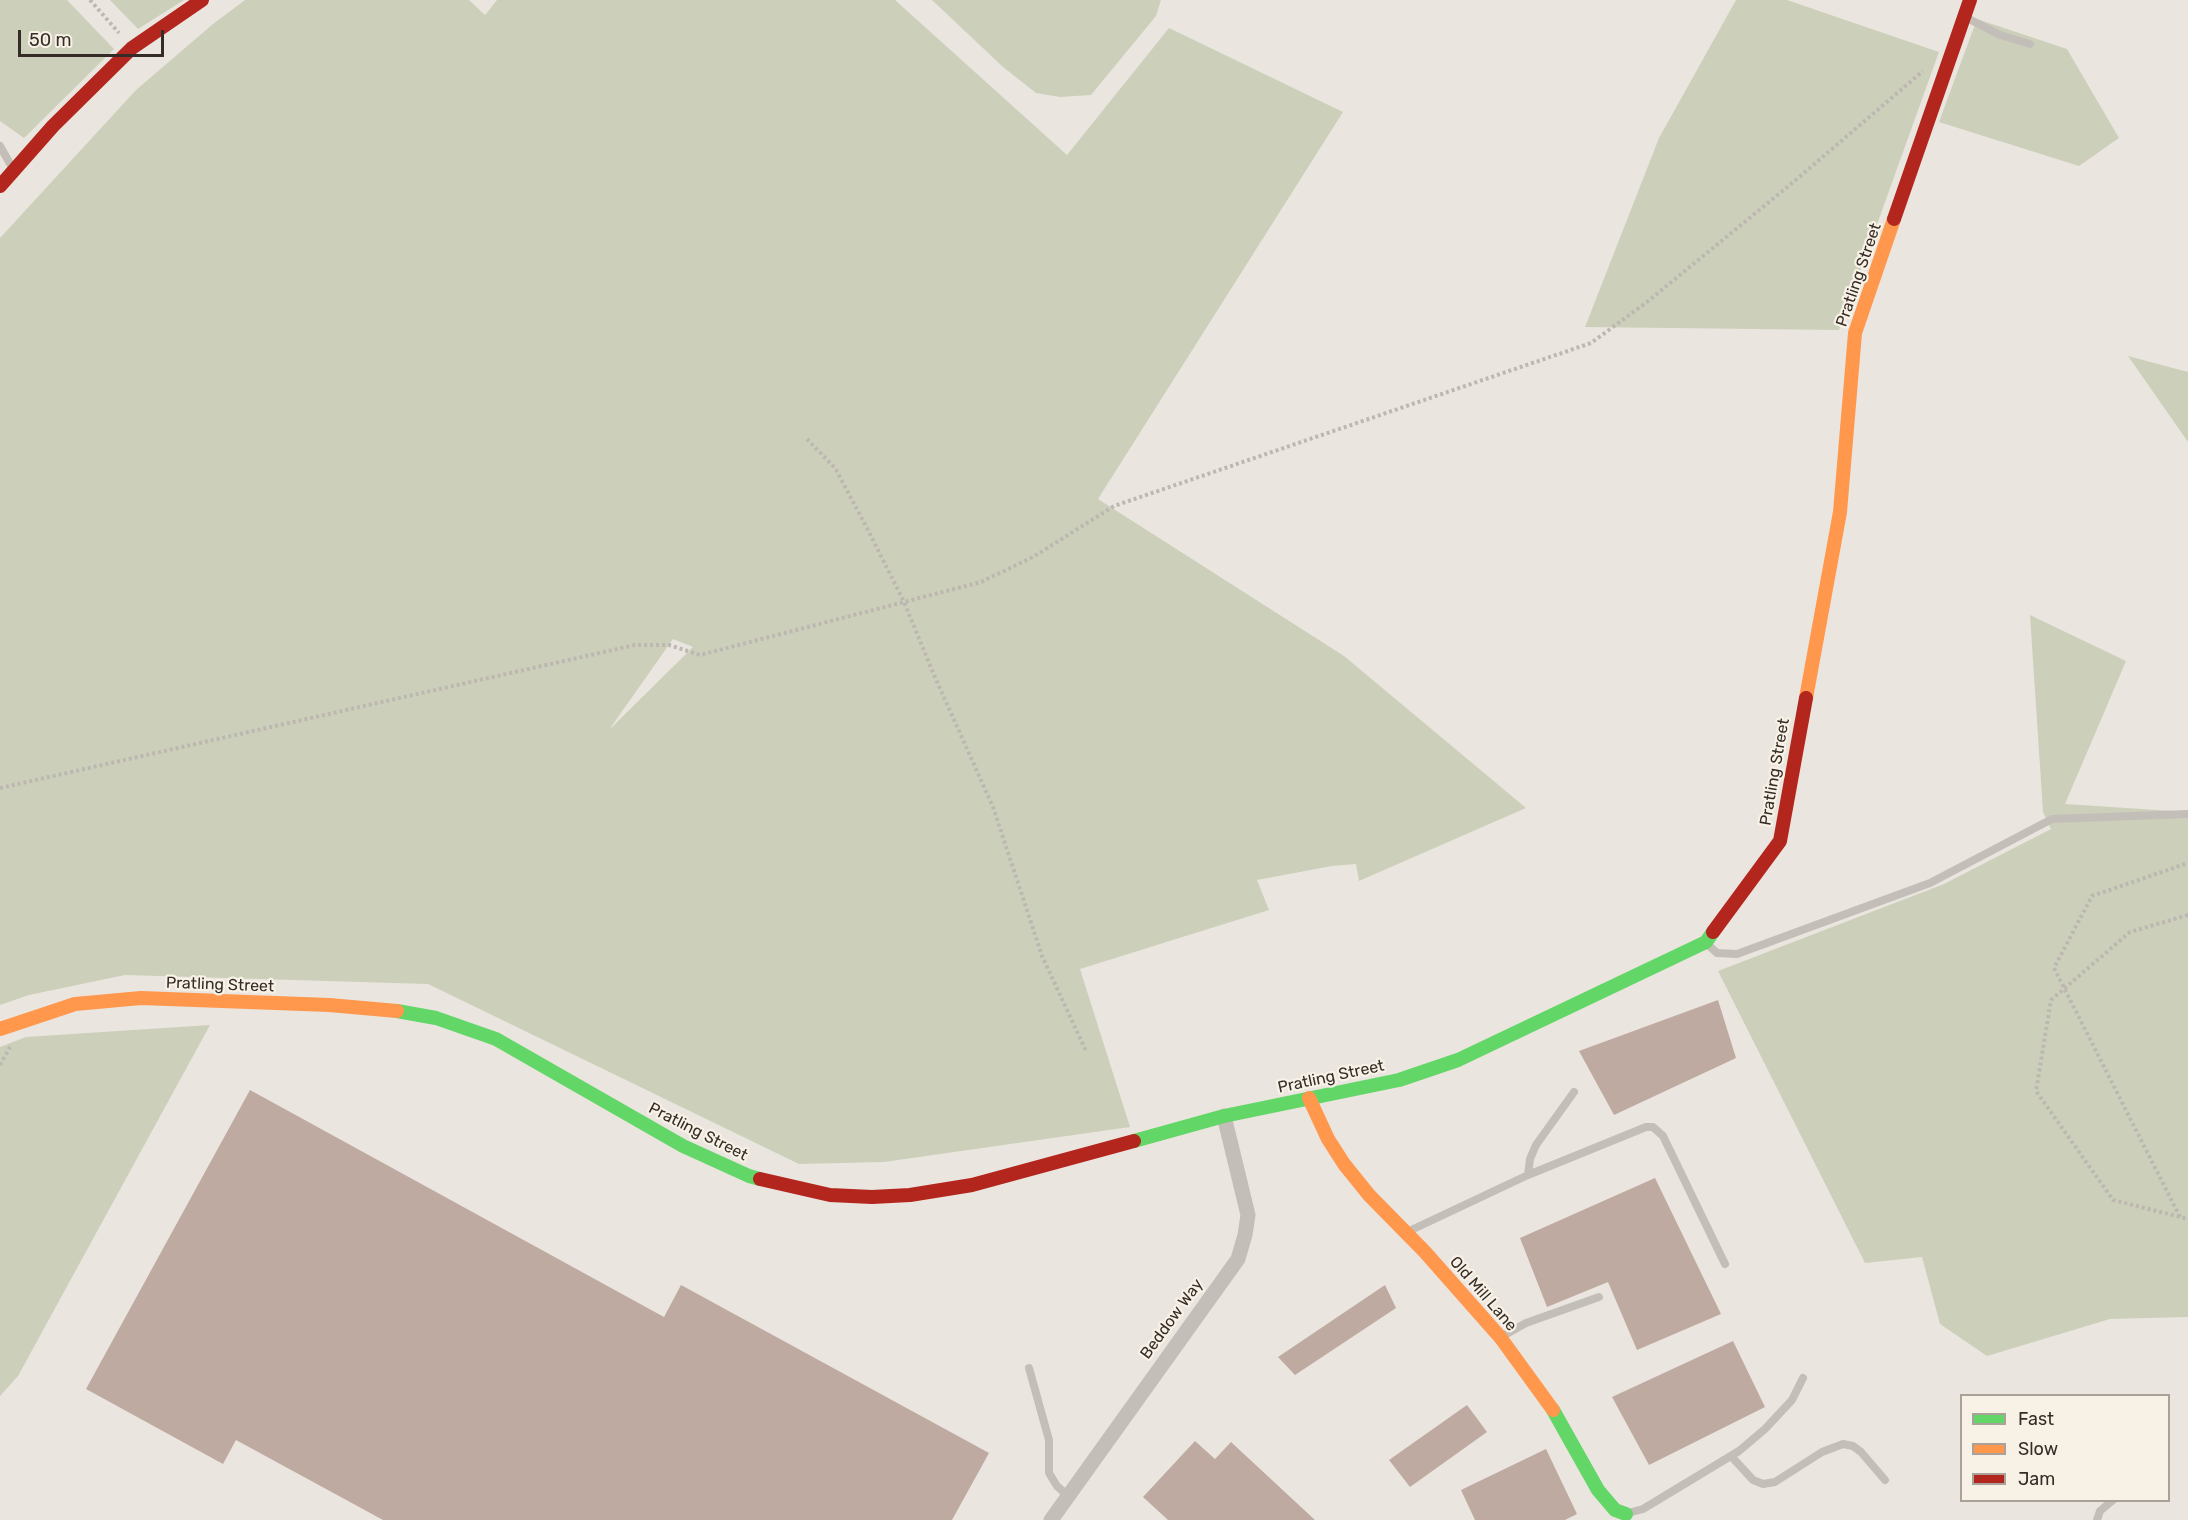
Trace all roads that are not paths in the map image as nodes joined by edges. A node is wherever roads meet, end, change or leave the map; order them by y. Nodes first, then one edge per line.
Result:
1 (202, 0) edge
2 (1970, 0) edge
3 (1964, 16) junction
4 (2030, 45) dead end
5 (0, 146) edge
6 (14, 170) junction
7 (0, 186) edge
8 (2188, 814) edge
9 (1706, 942) junction
10 (0, 1029) edge
11 (1574, 1092) dead end
12 (1309, 1098) junction
13 (1224, 1116) junction
14 (1528, 1175) junction
15 (1406, 1233) junction
16 (1725, 1264) dead end
17 (1599, 1297) dead end
18 (1500, 1337) junction
19 (1029, 1368) dead end
20 (1803, 1378) dead end
21 (1731, 1456) junction
22 (1885, 1480) dead end
23 (1068, 1496) junction
24 (2111, 1502) edge
25 (1626, 1514) joint
26 (1051, 1520) edge
27 (2097, 1520) edge

1 - 6 street
2 - 3 street, Pratling Street
3 - 4 lane
3 - 9 street, Pratling Street
5 - 6 lane
6 - 7 street
8 - 9 lane
9 - 12 street, Pratling Street
10 - 13 street, Pratling Street
11 - 14 lane
12 - 13 street, Pratling Street
12 - 15 street, Old Mill Lane
13 - 23 street, Beddow Way
14 - 15 lane
14 - 16 lane
15 - 18 street, Old Mill Lane
17 - 18 lane
18 - 25 street, Old Mill Lane
19 - 23 lane
20 - 21 lane
21 - 22 lane
21 - 25 lane
23 - 26 street, Beddow Way
24 - 27 lane

